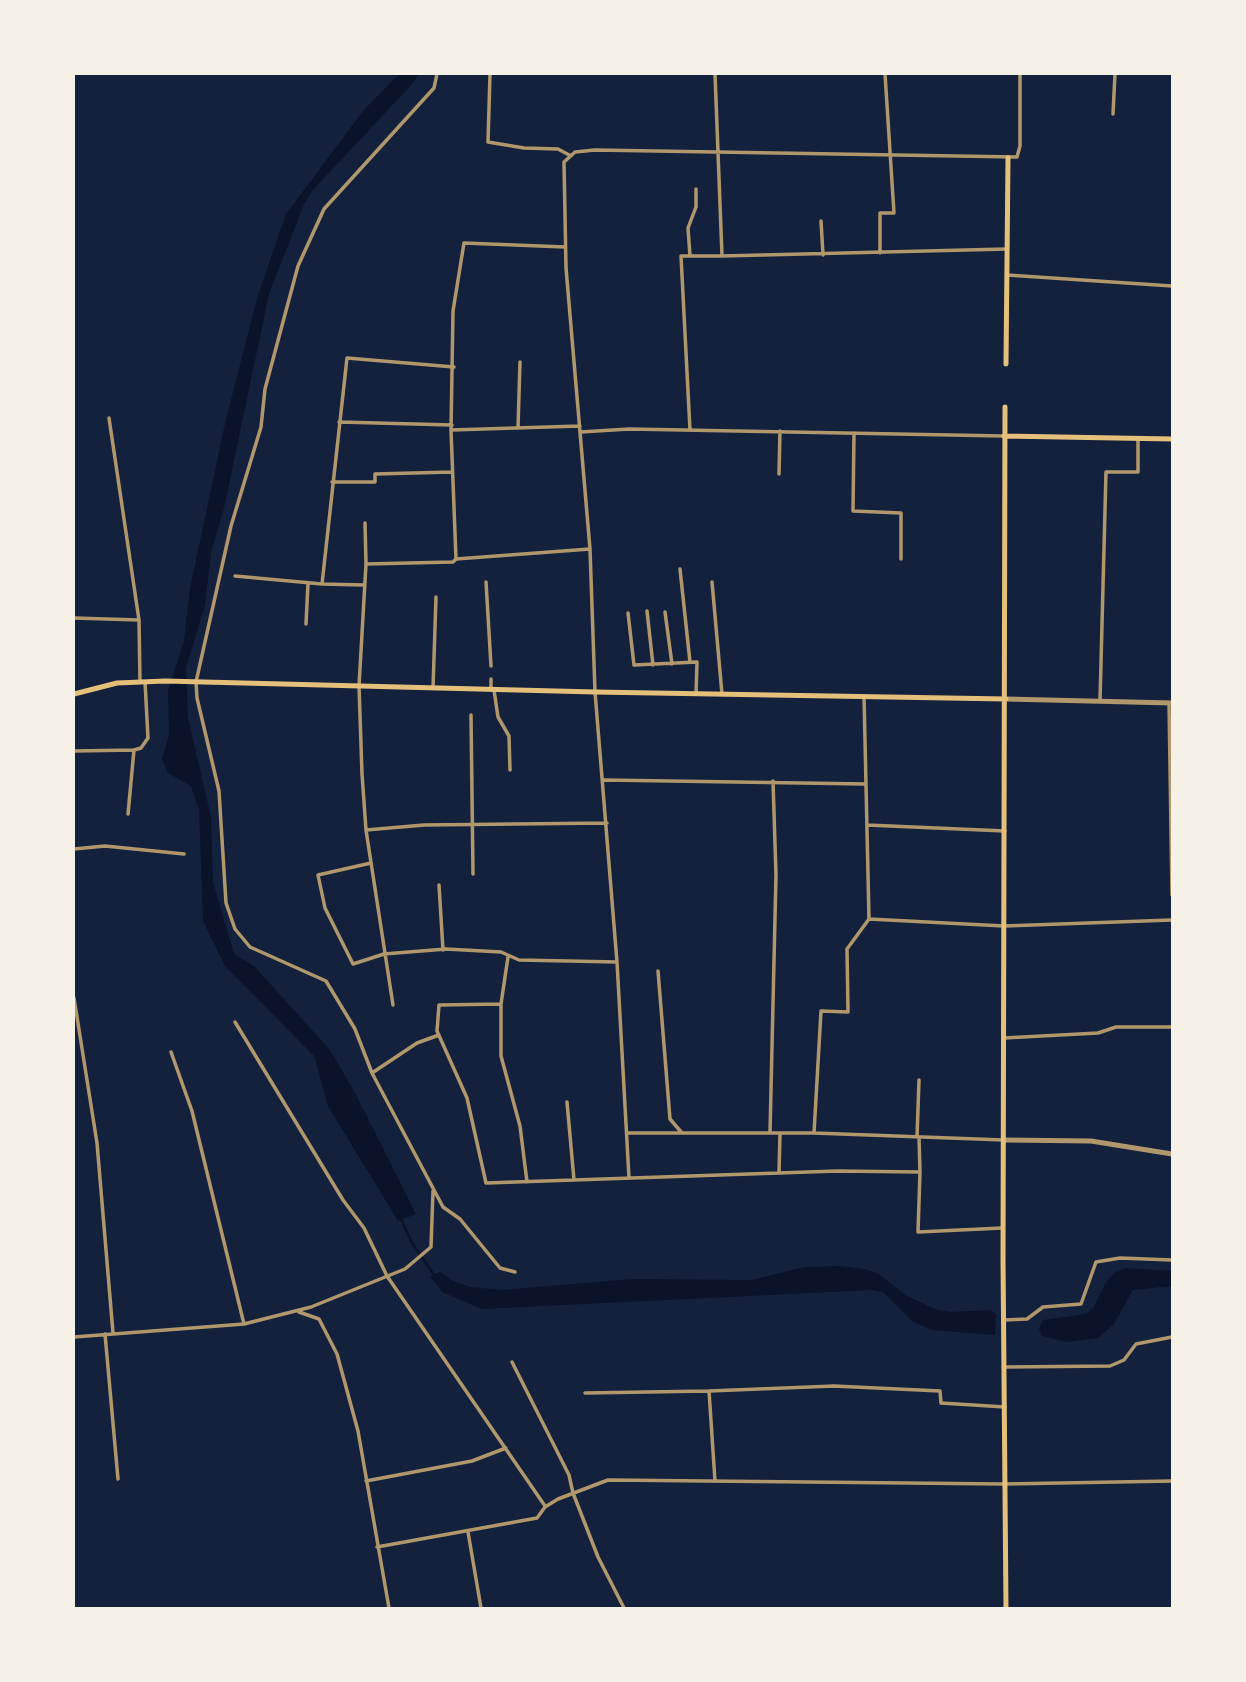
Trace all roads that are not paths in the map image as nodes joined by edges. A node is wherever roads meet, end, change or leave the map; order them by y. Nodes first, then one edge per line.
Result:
1 (437, 74) edge
2 (490, 74) edge
3 (715, 74) edge
4 (885, 74) edge
5 (1020, 74) edge
6 (1115, 74) edge
7 (1113, 114) dead end
8 (719, 152) junction
9 (571, 156) junction
10 (890, 156) junction
11 (1008, 158) junction
12 (696, 189) dead end
13 (821, 221) dead end
14 (565, 247) junction
15 (1007, 248) junction
16 (880, 253) junction
17 (823, 255) junction
18 (690, 256) junction
19 (722, 256) junction
20 (1007, 275) junction
21 (1172, 285) edge
22 (520, 362) dead end
23 (1006, 364) dead end
24 (454, 367) junction
25 (1005, 407) dead end
26 (109, 418) dead end
27 (339, 422) junction
28 (580, 426) junction
29 (452, 428) junction
30 (518, 428) junction
31 (690, 430) junction
32 (581, 432) junction
33 (780, 432) junction
34 (854, 433) junction
35 (1004, 436) junction
36 (1138, 438) junction
37 (1172, 439) edge
38 (452, 471) junction
39 (779, 474) dead end
40 (332, 482) junction
41 (365, 523) dead end
42 (590, 549) junction
43 (456, 559) junction
44 (901, 559) dead end
45 (366, 564) junction
46 (680, 569) dead end
47 (235, 576) dead end
48 (486, 582) dead end
49 (712, 582) dead end
50 (308, 583) junction
51 (322, 584) junction
52 (365, 585) junction
53 (436, 597) dead end
54 (647, 611) dead end
55 (665, 611) dead end
56 (628, 613) dead end
57 (74, 618) edge
58 (139, 620) junction
59 (306, 624) dead end
60 (690, 662) junction
61 (672, 664) junction
62 (653, 665) junction
63 (491, 666) dead end
64 (491, 679) dead end
65 (143, 682) junction
66 (195, 682) junction
67 (359, 686) junction
68 (433, 688) junction
69 (493, 690) junction
70 (595, 692) junction
71 (74, 694) edge
72 (696, 694) junction
73 (722, 694) junction
74 (864, 696) junction
75 (1006, 699) junction
76 (1100, 701) junction
77 (1171, 703) edge
78 (471, 715) dead end
79 (134, 750) junction
80 (74, 751) edge
81 (510, 770) dead end
82 (604, 780) junction
83 (773, 781) junction
84 (866, 783) junction
85 (128, 814) dead end
86 (607, 823) junction
87 (867, 825) junction
88 (470, 827) junction
89 (366, 830) junction
90 (1005, 831) junction
91 (74, 849) edge
92 (1172, 852) edge
93 (184, 854) dead end
94 (371, 863) junction
95 (473, 874) dead end
96 (439, 885) dead end
97 (1172, 895) edge
98 (869, 919) junction
99 (1172, 920) edge
100 (1004, 926) junction
101 (443, 950) junction
102 (384, 954) junction
103 (508, 957) junction
104 (617, 962) junction
105 (658, 971) dead end
106 (74, 998) edge
107 (501, 1004) junction
108 (393, 1005) dead end
109 (235, 1023) dead end
110 (1172, 1027) edge
111 (75, 1035) edge
112 (439, 1035) junction
113 (1004, 1038) junction
114 (171, 1052) dead end
115 (372, 1073) junction
116 (919, 1080) dead end
117 (567, 1102) dead end
118 (628, 1133) junction
119 (682, 1133) junction
120 (770, 1133) junction
121 (780, 1133) junction
122 (814, 1133) junction
123 (918, 1137) junction
124 (1004, 1140) junction
125 (1172, 1154) edge
126 (920, 1172) junction
127 (779, 1173) junction
128 (629, 1178) junction
129 (574, 1180) junction
130 (527, 1182) junction
131 (433, 1189) junction
132 (1004, 1228) junction
133 (1172, 1261) edge
134 (515, 1272) dead end
135 (387, 1276) junction
136 (297, 1311) junction
137 (1004, 1320) junction
138 (244, 1324) junction
139 (105, 1334) junction
140 (113, 1334) junction
141 (74, 1336) edge
142 (1172, 1337) edge
143 (512, 1362) dead end
144 (1005, 1367) junction
145 (709, 1391) junction
146 (585, 1393) dead end
147 (1005, 1407) junction
148 (506, 1448) junction
149 (118, 1479) dead end
150 (366, 1480) junction
151 (715, 1481) junction
152 (1172, 1481) edge
153 (1005, 1484) junction
154 (573, 1493) junction
155 (545, 1507) junction
156 (468, 1532) junction
157 (377, 1547) junction
158 (389, 1608) edge
159 (481, 1608) edge
160 (624, 1608) edge
161 (1006, 1608) edge

1 - 66 street
2 - 9 street
3 - 8 street
4 - 10 street
5 - 11 street
6 - 7 street
8 - 9 street
8 - 10 street
8 - 19 street
9 - 14 street
10 - 11 street
10 - 16 street
11 - 15 main road
12 - 18 street
13 - 17 street
14 - 24 street
14 - 28 street
15 - 16 street
15 - 20 main road
16 - 17 street
17 - 19 street
18 - 19 street
18 - 31 street
20 - 21 street
20 - 23 main road
22 - 30 street
24 - 27 street
24 - 29 street
25 - 35 main road
26 - 58 street
27 - 29 street
27 - 40 street
28 - 30 street
28 - 32 street
29 - 30 street
29 - 38 street
31 - 32 street
31 - 33 street
32 - 42 street
33 - 34 street
33 - 39 street
34 - 35 street
34 - 44 street
35 - 36 main road
35 - 75 main road
36 - 37 main road
36 - 76 street
38 - 40 street
38 - 43 street
40 - 51 street
41 - 45 street
42 - 43 street
42 - 70 street
43 - 45 street
45 - 52 street
46 - 60 street
47 - 50 street
48 - 63 street
49 - 73 street
50 - 51 street
50 - 59 street
51 - 52 street
52 - 67 street
53 - 68 street
54 - 62 street
55 - 61 street
56 - 62 street
57 - 58 street
58 - 65 street
60 - 61 street
60 - 72 street
61 - 62 street
64 - 69 street
65 - 66 main road
65 - 71 main road
65 - 79 street
66 - 67 main road
66 - 115 street
67 - 68 main road
67 - 89 street
68 - 69 main road
69 - 70 main road
69 - 81 street
70 - 72 main road
70 - 82 street
72 - 73 main road
73 - 74 main road
74 - 75 main road
74 - 84 street
75 - 76 street
75 - 90 main road
76 - 77 street
77 - 92 street
78 - 88 street
79 - 80 street
79 - 85 street
82 - 83 street
82 - 86 street
83 - 84 street
83 - 120 street
84 - 87 street
86 - 88 street
86 - 104 street
87 - 90 street
87 - 98 street
88 - 89 street
88 - 95 street
89 - 94 street
90 - 100 main road
91 - 93 street
92 - 97 street
94 - 102 street
94 - 102 street
96 - 101 street
98 - 100 street
98 - 122 street
99 - 100 street
100 - 113 main road
101 - 102 street
101 - 103 street
102 - 108 street
103 - 104 street
103 - 107 street
104 - 118 street
105 - 119 street
106 - 111 street
107 - 112 street
107 - 130 street
109 - 135 street
110 - 113 street
111 - 140 street
112 - 115 street
112 - 130 street
113 - 124 main road
114 - 138 street
115 - 131 street
116 - 123 street
117 - 129 street
118 - 119 street
118 - 128 street
119 - 120 street
120 - 121 street
121 - 122 street
121 - 127 street
122 - 123 street
123 - 124 street
123 - 126 street
124 - 125 street
124 - 132 main road
126 - 127 street
126 - 132 street
127 - 128 street
128 - 129 street
129 - 130 street
131 - 134 street
131 - 135 street
132 - 137 main road
133 - 137 street
135 - 136 street
135 - 148 street
136 - 138 street
136 - 150 street
137 - 144 main road
138 - 140 street
139 - 140 street
139 - 141 street
139 - 149 street
142 - 144 street
143 - 154 street
144 - 147 main road
145 - 146 street
145 - 147 street
145 - 151 street
147 - 153 main road
148 - 150 street
148 - 155 street
150 - 157 street
151 - 153 street
151 - 154 street
152 - 153 street
153 - 161 main road
154 - 155 street
154 - 160 street
155 - 156 street
156 - 157 street
156 - 159 street
157 - 158 street

